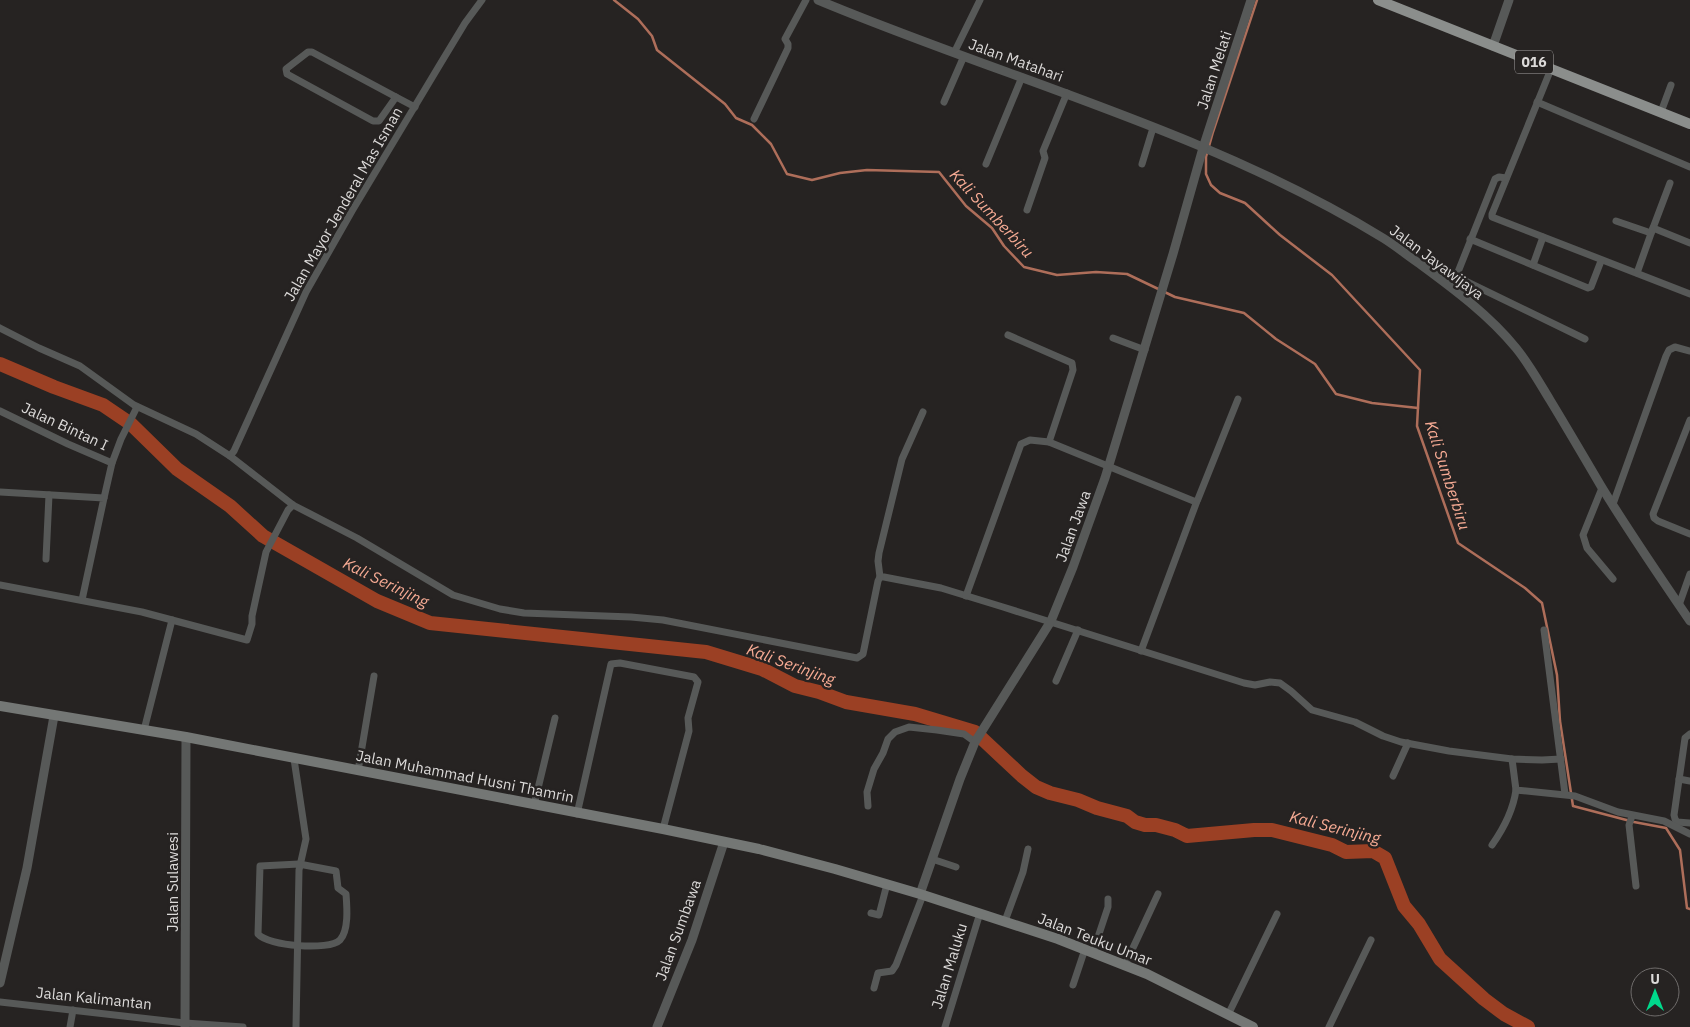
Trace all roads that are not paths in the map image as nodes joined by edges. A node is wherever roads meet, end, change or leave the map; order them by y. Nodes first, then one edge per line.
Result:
1 (482, 0) edge
2 (806, 0) edge
3 (980, 0) edge
4 (1251, 0) edge
5 (1378, 0) edge
6 (1509, 0) edge
7 (823, 1) edge
8 (1493, 46) junction
9 (954, 53) junction
10 (964, 56) junction
11 (1550, 69) junction
12 (1022, 77) junction
13 (1670, 86) dead end
14 (1067, 94) junction
15 (396, 97) junction
16 (944, 102) dead end
17 (1537, 102) junction
18 (415, 107) junction
19 (1661, 112) junction
20 (754, 119) dead end
21 (1690, 124) edge
22 (1153, 128) junction
23 (1208, 149) junction
24 (986, 164) dead end
25 (1142, 164) dead end
26 (1690, 167) edge
27 (1506, 178) junction
28 (1670, 183) dead end
29 (1026, 210) dead end
30 (1616, 220) dead end
31 (1652, 231) junction
32 (1543, 237) junction
33 (1470, 239) junction
34 (1690, 243) edge
35 (1601, 261) junction
36 (1533, 265) junction
37 (1636, 274) junction
38 (1455, 276) junction
39 (1452, 287) junction
40 (1690, 294) edge
41 (0, 328) edge
42 (1008, 335) dead end
43 (1113, 338) dead end
44 (1585, 339) dead end
45 (1144, 350) junction
46 (1690, 351) edge
47 (1238, 399) dead end
48 (137, 407) junction
49 (0, 411) edge
50 (923, 412) dead end
51 (1690, 420) edge
52 (1049, 442) junction
53 (230, 456) junction
54 (112, 463) junction
55 (1108, 467) junction
56 (1602, 488) junction
57 (0, 492) edge
58 (49, 495) junction
59 (104, 498) junction
60 (1197, 501) junction
61 (1613, 504) junction
62 (290, 507) junction
63 (1690, 534) edge
64 (46, 560) dead end
65 (880, 577) junction
66 (1613, 579) dead end
67 (1689, 579) edge
68 (0, 585) edge
69 (966, 596) junction
70 (82, 600) junction
71 (1679, 605) junction
72 (172, 620) junction
73 (1051, 621) junction
74 (1690, 621) edge
75 (1078, 630) junction
76 (1544, 630) dead end
77 (1141, 651) junction
78 (374, 676) dead end
79 (1056, 681) dead end
80 (0, 706) edge
81 (54, 716) junction
82 (556, 718) dead end
83 (144, 730) junction
84 (1690, 734) edge
85 (186, 737) junction
86 (976, 741) junction
87 (1408, 743) junction
88 (294, 759) junction
89 (1512, 759) junction
90 (1561, 759) junction
91 (358, 771) junction
92 (1393, 776) dead end
93 (1679, 779) junction
94 (1690, 781) edge
95 (1516, 790) junction
96 (1570, 795) junction
97 (534, 805) junction
98 (868, 806) dead end
99 (577, 814) junction
100 (1631, 820) junction
101 (1690, 823) edge
102 (664, 829) junction
103 (1690, 834) edge
104 (724, 842) junction
105 (1492, 845) dead end
106 (1028, 849) dead end
107 (932, 859) junction
108 (299, 864) junction
109 (956, 867) dead end
110 (888, 884) junction
111 (1636, 886) dead end
112 (922, 894) junction
113 (1158, 894) dead end
114 (1108, 899) dead end
115 (871, 913) dead end
116 (980, 913) junction
117 (1277, 914) dead end
118 (1005, 921) junction
119 (1371, 940) dead end
120 (298, 946) junction
121 (1089, 950) junction
122 (1125, 965) junction
123 (1, 973) edge
124 (0, 984) edge
125 (1073, 985) dead end
126 (874, 988) dead end
127 (0, 1002) edge
128 (73, 1010) junction
129 (1228, 1015) junction
130 (185, 1025) edge
131 (70, 1027) edge
132 (243, 1027) edge
133 (296, 1027) edge
134 (657, 1027) edge
135 (945, 1027) edge
136 (1252, 1027) edge
137 (1329, 1027) edge

1 - 18 street, Jalan Mayor Jenderal Mas Isman
2 - 20 street
3 - 9 street
4 - 23 street, Jalan Melati
5 - 8 main road, 016
6 - 8 street
7 - 9 street, Jalan Matahari
8 - 11 main road, 016
9 - 10 street, Jalan Matahari
10 - 12 street, Jalan Matahari
10 - 16 street
11 - 17 street
11 - 19 main road, 016
12 - 14 street, Jalan Matahari
12 - 24 street
13 - 19 street
14 - 22 street, Jalan Matahari
14 - 29 street
15 - 15 street
15 - 18 street
17 - 26 street
17 - 27 street
18 - 53 street, Jalan Mayor Jenderal Mas Isman
19 - 21 main road, 016
22 - 23 street, Jalan Matahari
22 - 25 street
23 - 39 street, Jalan Jayawijaya
23 - 45 street, Jalan Jawa
27 - 32 street
27 - 33 street
28 - 31 street
30 - 31 street
31 - 34 street
31 - 37 street
32 - 35 street
32 - 36 street
33 - 36 street
33 - 38 street
35 - 36 street
35 - 37 street
37 - 40 street
38 - 39 street
38 - 44 street
39 - 56 street, Jalan Jayawijaya
41 - 48 street
42 - 52 street
43 - 45 street
45 - 55 street, Jalan Jawa
46 - 61 street
47 - 60 street
48 - 53 street
48 - 54 street
49 - 54 street, Jalan Bintan I
50 - 65 street
51 - 63 street
52 - 55 street
52 - 69 street
53 - 62 street
54 - 59 street, Jalan Bintan I
55 - 60 street
55 - 73 street, Jalan Jawa
56 - 61 street, Jalan Jayawijaya
56 - 66 street
57 - 58 street
58 - 59 street
58 - 64 street
59 - 70 street, Jalan Bintan I
60 - 77 street
61 - 71 street, Jalan Jayawijaya
62 - 65 street
62 - 72 street
65 - 69 street
67 - 71 street
68 - 70 street
69 - 73 street
70 - 72 street
71 - 74 street, Jalan Jayawijaya
72 - 83 street
73 - 75 street
73 - 86 street, Jalan Jawa
75 - 77 street
75 - 79 street
76 - 90 street
77 - 87 street
78 - 91 street
80 - 81 main road, Jalan Muhammad Husni Thamrin
81 - 83 main road, Jalan Muhammad Husni Thamrin
81 - 123 street
82 - 97 street
83 - 85 main road, Jalan Muhammad Husni Thamrin
84 - 93 street
85 - 88 main road, Jalan Muhammad Husni Thamrin
85 - 130 street, Jalan Sulawesi
86 - 98 street
86 - 107 street, Jalan Jawa
87 - 89 street
87 - 92 street
88 - 91 main road, Jalan Muhammad Husni Thamrin
88 - 108 street
89 - 90 street
89 - 95 street
90 - 96 street
91 - 97 main road, Jalan Muhammad Husni Thamrin
93 - 94 street
93 - 101 street
95 - 96 street
95 - 105 street
96 - 100 street
97 - 99 main road, Jalan Muhammad Husni Thamrin
99 - 102 main road, Jalan Muhammad Husni Thamrin
99 - 102 street
100 - 103 street
100 - 111 street
102 - 104 main road, Jalan Muhammad Husni Thamrin
104 - 110 main road, Jalan Muhammad Husni Thamrin
104 - 134 street, Jalan Sumbawa
106 - 118 street
107 - 109 street
107 - 112 street, Jalan Jawa
108 - 120 street
108 - 120 street
108 - 120 street
110 - 112 main road, Jalan Muhammad Husni Thamrin
110 - 115 street
112 - 116 main road, Jalan Teuku Umar
112 - 126 street
113 - 122 street
114 - 121 street
116 - 118 main road, Jalan Teuku Umar
116 - 135 street, Jalan Maluku
117 - 129 street
118 - 121 main road, Jalan Teuku Umar
119 - 137 street
120 - 133 street
121 - 122 main road, Jalan Teuku Umar
121 - 125 street
122 - 129 main road, Jalan Teuku Umar
123 - 124 street
127 - 128 street, Jalan Kalimantan
128 - 130 street, Jalan Kalimantan
128 - 131 street
129 - 136 main road, Jalan Teuku Umar
130 - 132 street, Jalan Kalimantan

